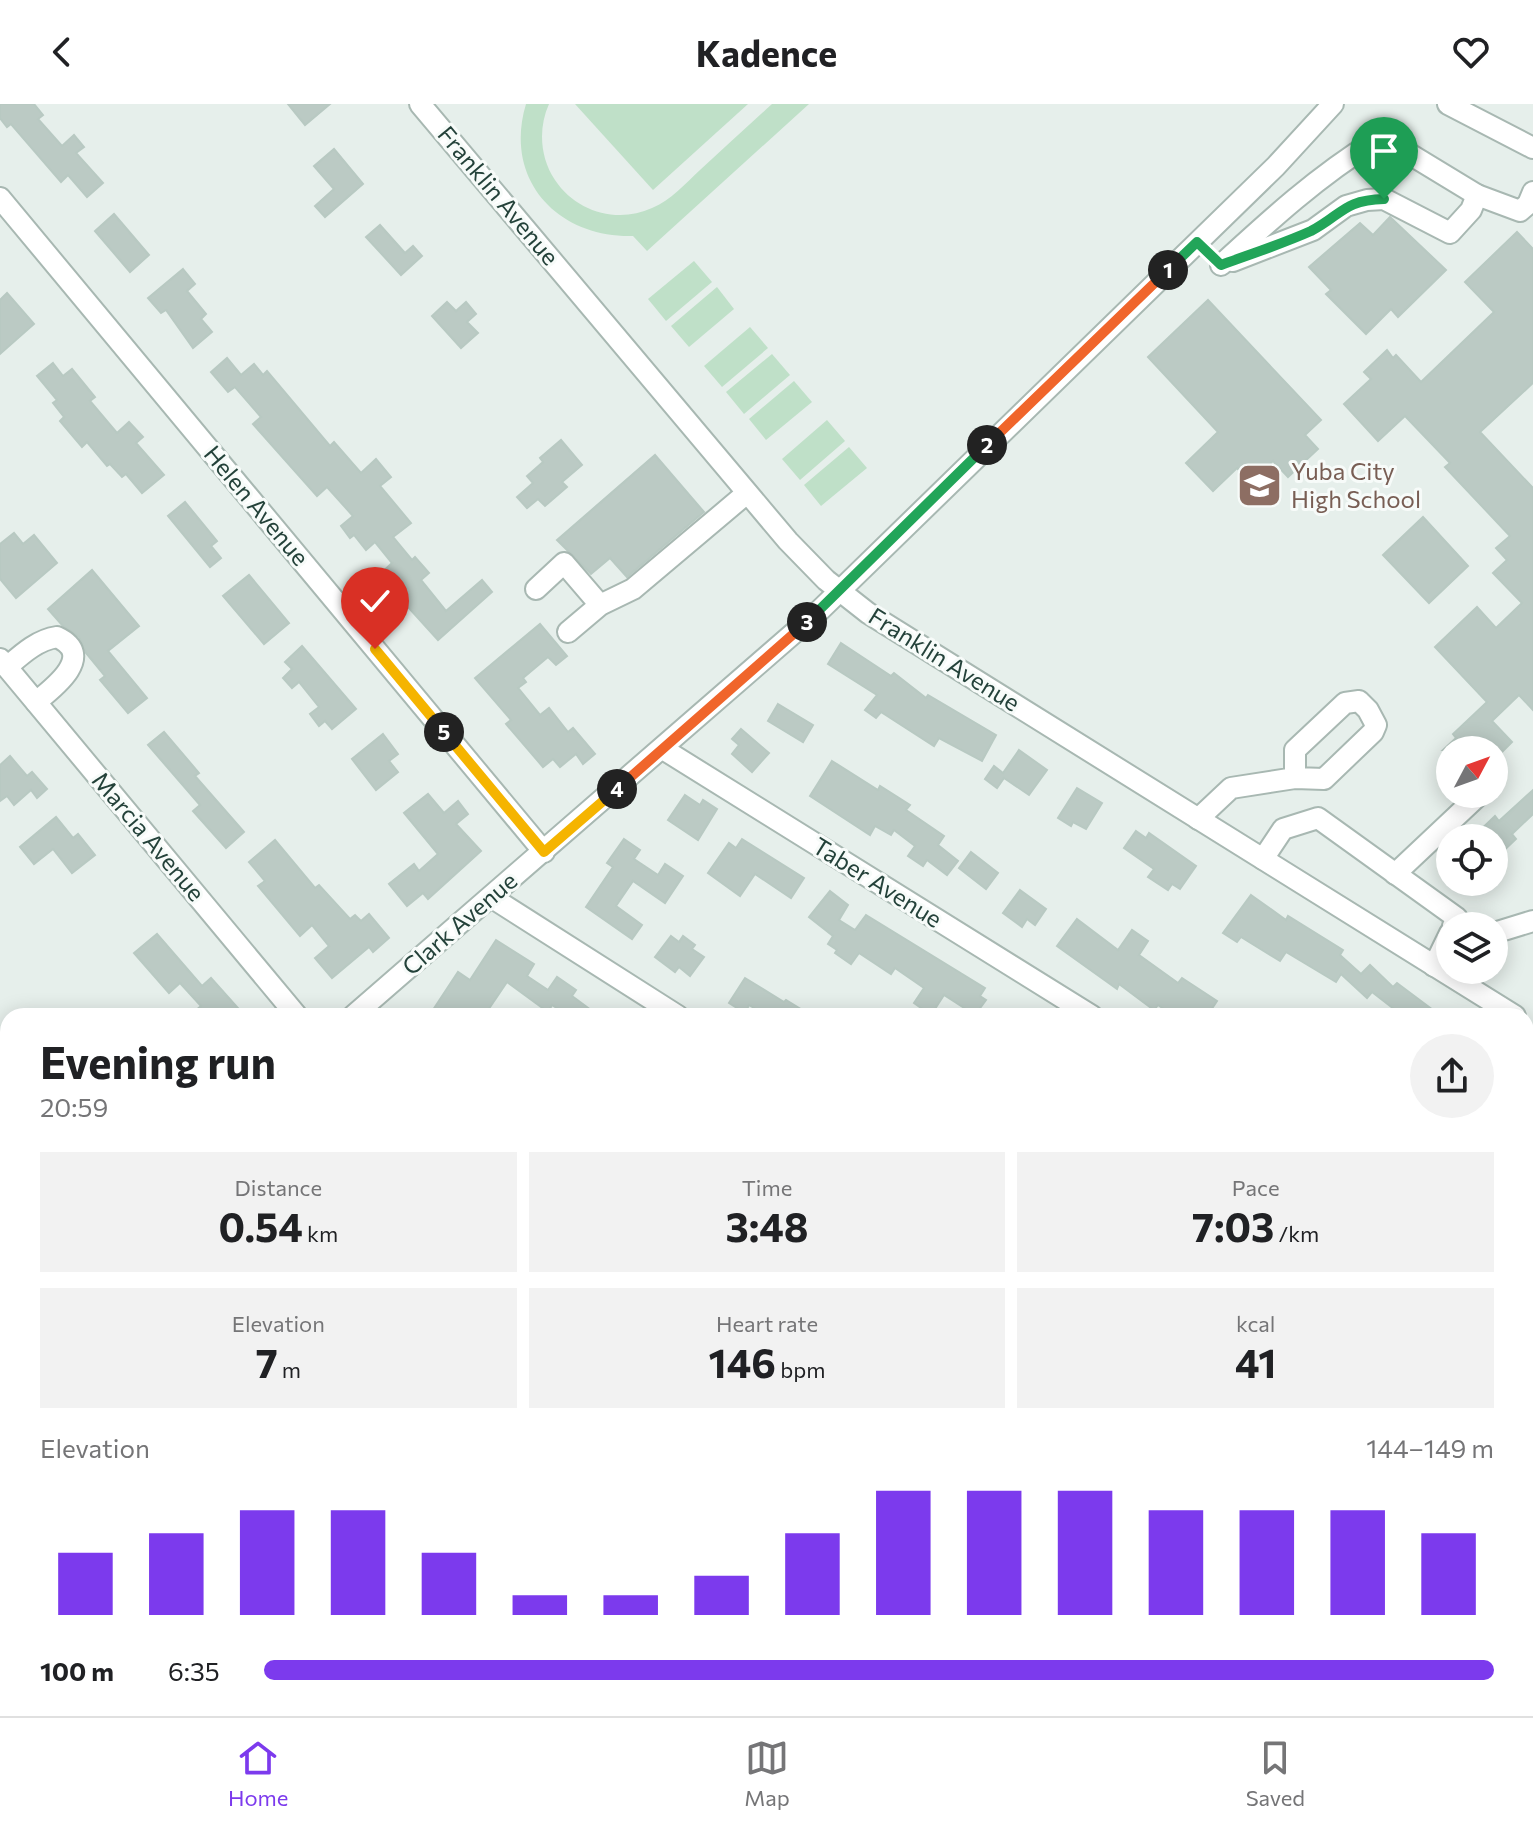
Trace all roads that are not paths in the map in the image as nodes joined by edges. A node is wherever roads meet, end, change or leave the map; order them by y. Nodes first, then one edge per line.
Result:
1 (420, 104) edge
2 (1333, 104) edge
3 (1448, 104) edge
4 (1533, 148) edge
5 (1533, 192) edge
6 (1477, 195) junction
7 (0, 198) edge
8 (1197, 242) junction
9 (1221, 265) junction
10 (747, 493) junction
11 (536, 589) dead end
12 (838, 591) junction
13 (600, 605) junction
14 (568, 632) dead end
15 (3, 663) edge
16 (36, 702) junction
17 (663, 749) junction
18 (1295, 778) dead end
19 (1465, 808) edge
20 (1198, 819) junction
21 (544, 852) junction
22 (1263, 859) junction
23 (1395, 874) junction
24 (491, 897) junction
25 (1449, 912) edge
26 (1533, 921) edge
27 (1508, 929) edge
28 (1436, 962) edge
29 (1434, 966) junction
30 (290, 1008) edge
31 (362, 1008) edge
32 (665, 1008) edge
33 (1079, 1008) edge
34 (1502, 1008) edge

1 - 10 street, Franklin Avenue
2 - 8 street, Clark Avenue
3 - 4 street
5 - 6 street
6 - 9 street
6 - 9 street
7 - 21 street, Helen Avenue
8 - 9 street
8 - 12 street, Clark Avenue
10 - 12 street, Franklin Avenue
10 - 13 street
11 - 13 street
12 - 17 street, Clark Avenue
12 - 20 street, Franklin Avenue
13 - 14 street
15 - 16 street, Marcia Avenue
15 - 16 street
16 - 30 street, Marcia Avenue
17 - 21 street, Clark Avenue
17 - 33 street, Taber Avenue
18 - 20 street
19 - 23 street
20 - 22 street, Franklin Avenue
21 - 24 street, Clark Avenue
22 - 23 street
22 - 29 street, Franklin Avenue
23 - 25 street
24 - 31 street, Clark Avenue
24 - 32 street
26 - 27 street
28 - 29 street
29 - 34 street, Franklin Avenue

